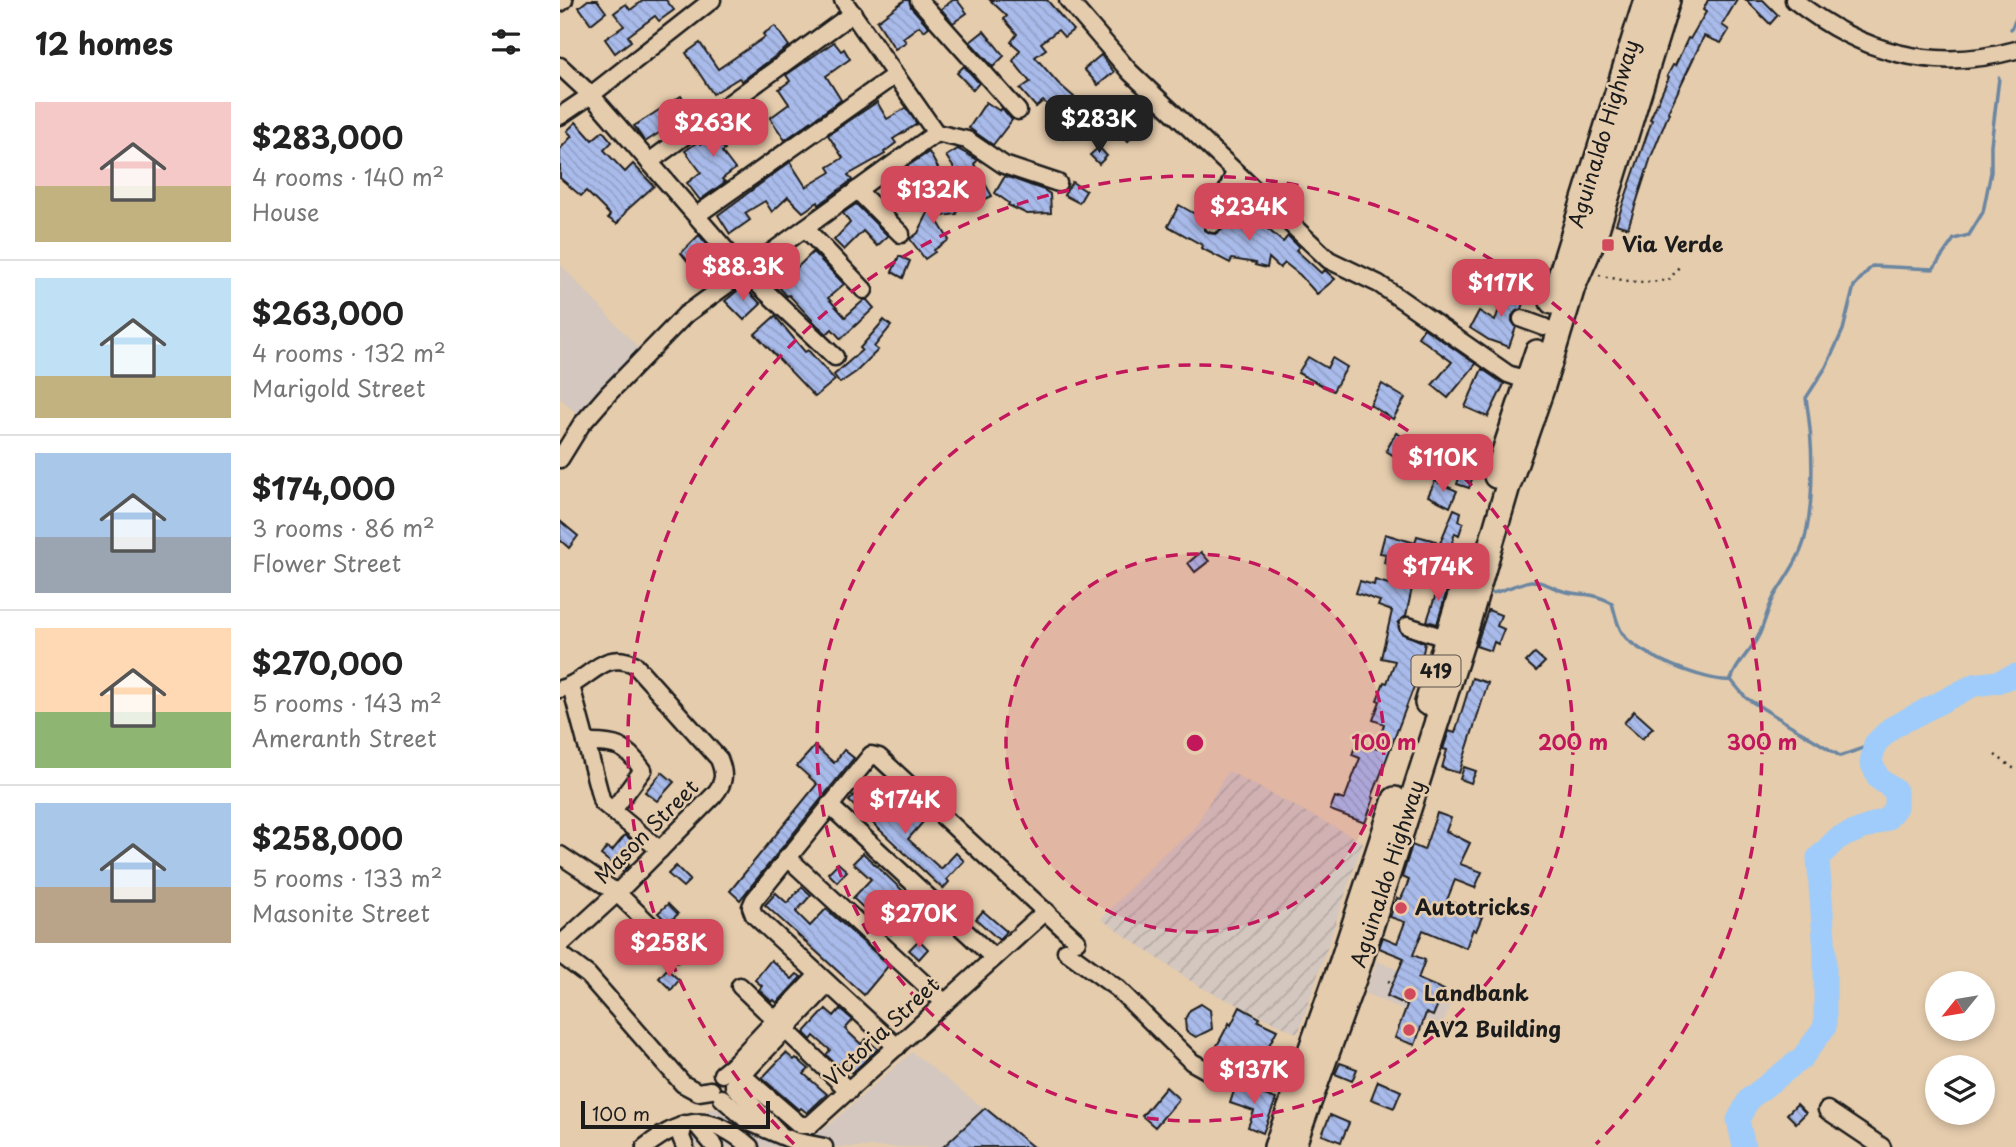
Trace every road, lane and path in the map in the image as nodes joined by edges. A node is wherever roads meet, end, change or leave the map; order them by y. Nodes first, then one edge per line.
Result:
1 (712, 0) edge
2 (919, 0) edge
3 (1068, 0) edge
4 (1646, 0) edge
5 (1668, 0) edge
6 (1794, 0) edge
7 (848, 6) edge
8 (2016, 50) edge
9 (560, 66) edge
10 (895, 75) junction
11 (591, 95) junction
12 (1018, 111) dead end
13 (560, 116) edge
14 (936, 133) junction
15 (649, 162) junction
16 (1235, 172) junction
17 (1058, 183) dead end
18 (857, 190) junction
19 (697, 215) junction
20 (1213, 224) dead end
21 (806, 228) junction
22 (901, 233) dead end
23 (1681, 264) dead end
24 (1581, 269) junction
25 (745, 272) junction
26 (864, 290) dead end
27 (1521, 319) dead end
28 (1545, 327) junction
29 (835, 357) dead end
30 (1535, 384) junction
31 (560, 459) edge
32 (1408, 626) dead end
33 (1453, 640) junction
34 (566, 688) edge
35 (586, 743) junction
36 (1995, 755) dead end
37 (2016, 770) edge
38 (829, 805) junction
39 (614, 809) junction
40 (660, 850) junction
41 (560, 855) edge
42 (787, 857) junction
43 (617, 894) junction
44 (1046, 911) junction
45 (560, 946) edge
46 (678, 952) dead end
47 (560, 954) edge
48 (994, 958) junction
49 (823, 980) junction
50 (1388, 981) dead end
51 (1393, 983) dead end
52 (740, 986) dead end
53 (945, 1003) junction
54 (780, 1026) junction
55 (897, 1047) junction
56 (733, 1080) junction
57 (849, 1091) junction
58 (1303, 1092) junction
59 (716, 1094) junction
60 (1826, 1110) dead end
61 (689, 1124) junction
62 (783, 1137) junction
63 (645, 1147) edge
64 (685, 1147) edge
65 (715, 1147) edge
66 (750, 1147) edge
67 (824, 1147) edge
68 (1276, 1147) edge
69 (1293, 1147) edge
70 (1882, 1147) edge

1 - 11 street
2 - 12 street
3 - 16 street
4 - 28 highway, Aguinaldo Highway / 419
5 - 24 highway, Aguinaldo Highway / 419
6 - 8 street
7 - 10 street
7 - 15 street
9 - 11 street
10 - 14 street
10 - 19 street
11 - 13 street
11 - 15 street
14 - 17 street
14 - 18 street
15 - 19 street
16 - 20 street
16 - 30 street
18 - 21 street
18 - 22 street
19 - 25 street
21 - 25 street
21 - 26 street
23 - 24 path
24 - 30 highway, Aguinaldo Highway / 419
25 - 29 street
25 - 31 street
27 - 28 street
28 - 30 highway, Aguinaldo Highway / 419
30 - 33 highway, Aguinaldo Highway / 419
32 - 33 street
33 - 58 highway, Aguinaldo Highway / 419
34 - 35 street
34 - 40 street, Mason Street
35 - 39 street
35 - 39 street
36 - 37 path
38 - 42 street
38 - 44 street
38 - 48 street
39 - 40 street
40 - 43 street, Mason Street
41 - 43 street
42 - 49 street
42 - 53 street
43 - 45 street, Mason Street
43 - 46 street
44 - 48 street, Victoria Street
44 - 58 street
47 - 59 street
48 - 53 street, Victoria Street
49 - 54 street
49 - 55 street
50 - 51 path
52 - 54 street
53 - 55 street, Victoria Street
54 - 56 street
54 - 57 street
55 - 57 street, Victoria Street
56 - 57 street, Victoria Street
56 - 59 street
56 - 62 street
58 - 68 highway, Aguinaldo Highway / 419
58 - 69 highway, Aguinaldo Highway / 419
59 - 62 street
60 - 70 street
61 - 63 street
61 - 64 street
61 - 65 street
61 - 66 street
62 - 67 street

